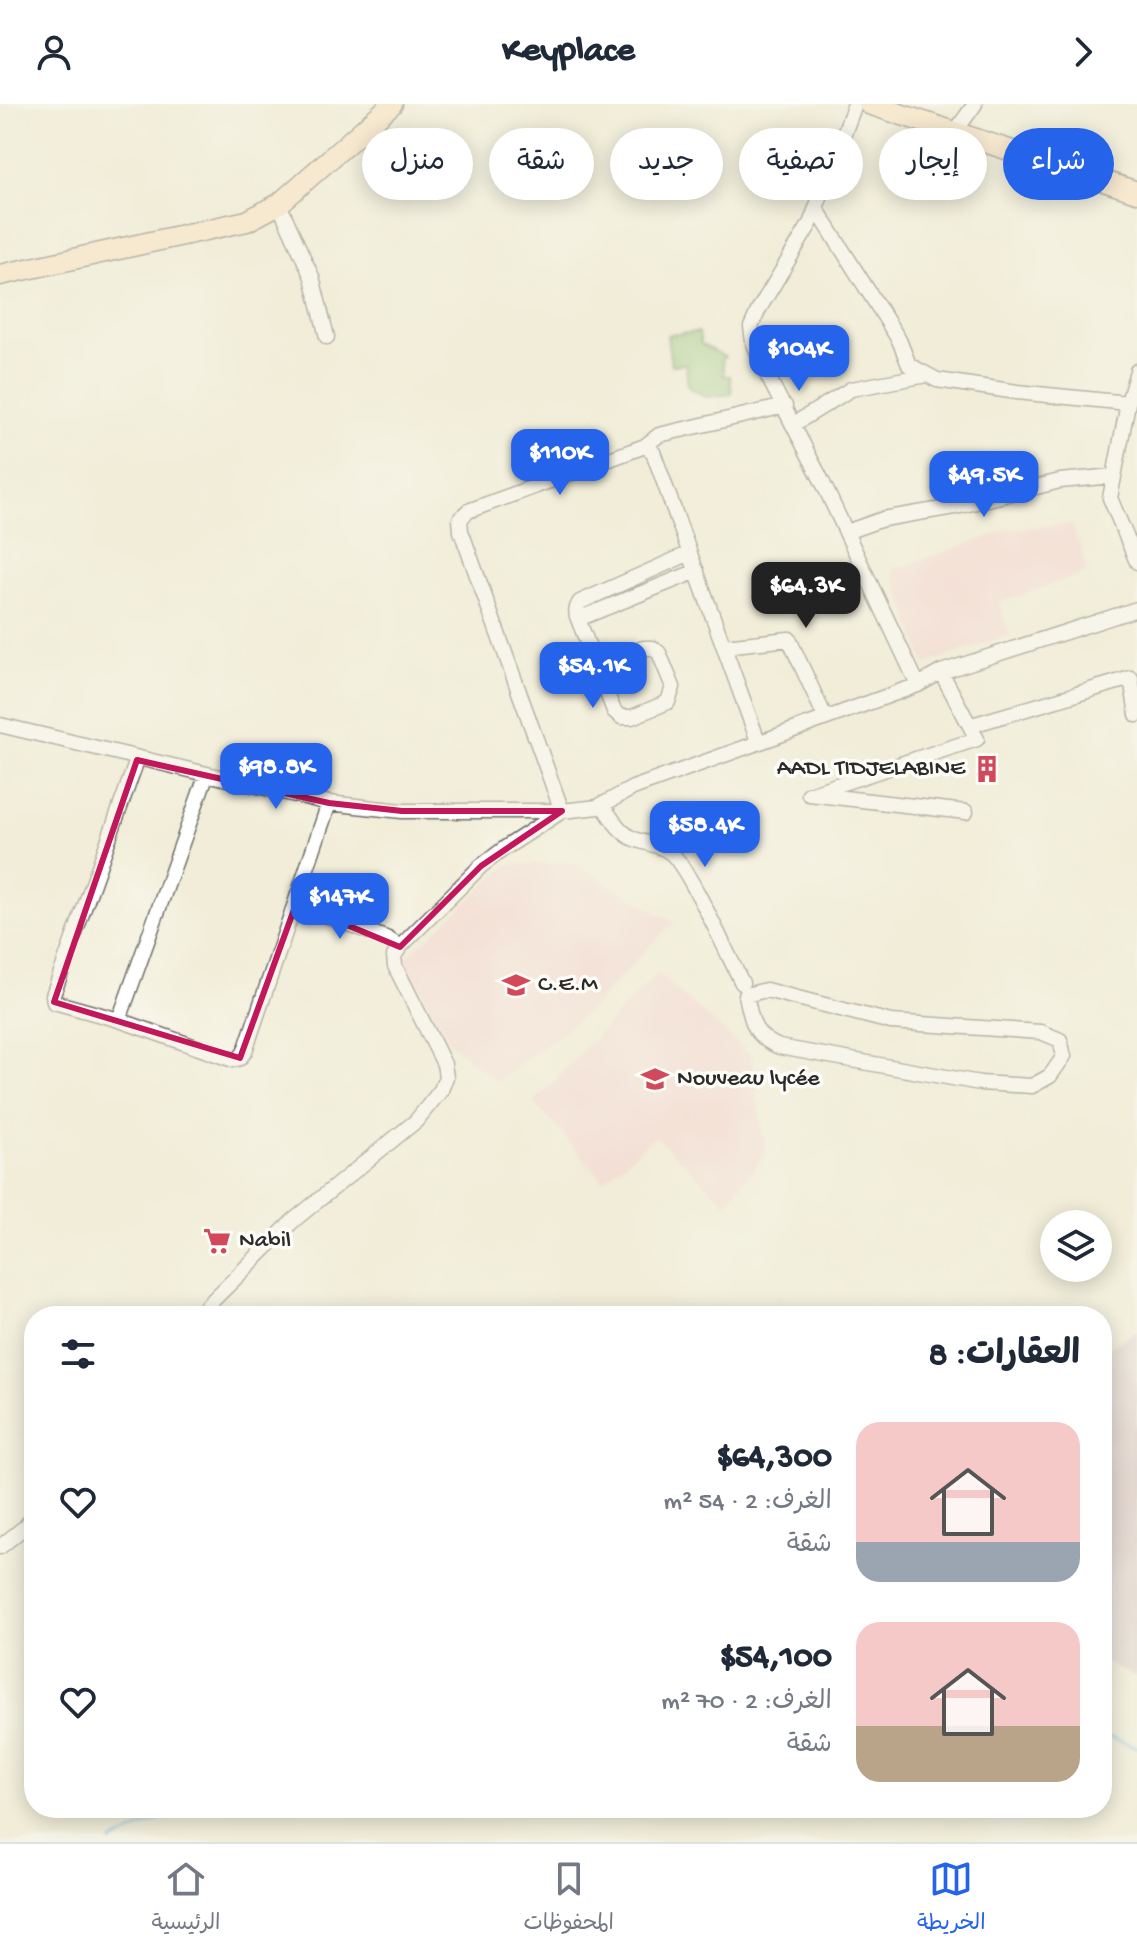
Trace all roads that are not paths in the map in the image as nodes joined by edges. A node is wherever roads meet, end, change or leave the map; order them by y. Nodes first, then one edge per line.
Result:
1 (392, 104) edge
2 (855, 104) edge
3 (869, 104) edge
4 (975, 104) edge
5 (943, 128) edge
6 (958, 128) edge
7 (987, 143) edge
8 (1137, 192) edge
9 (279, 204) junction
10 (816, 208) junction
11 (0, 275) edge
12 (327, 337) dead end
13 (927, 375) junction
14 (1136, 377) edge
15 (1128, 403) junction
16 (785, 406) junction
17 (794, 424) junction
18 (645, 446) junction
19 (1114, 476) junction
20 (846, 532) junction
21 (690, 553) junction
22 (1137, 562) edge
23 (697, 571) junction
24 (1137, 609) edge
25 (578, 619) junction
26 (724, 646) junction
27 (597, 668) junction
28 (941, 672) junction
29 (918, 685) junction
30 (1137, 715) edge
31 (825, 717) junction
32 (0, 725) edge
33 (972, 725) junction
34 (758, 741) junction
35 (137, 760) junction
36 (206, 776) junction
37 (329, 803) junction
38 (602, 804) junction
39 (562, 811) junction
40 (966, 812) dead end
41 (296, 904) junction
42 (400, 947) junction
43 (744, 989) junction
44 (119, 1020) junction
45 (207, 1306) edge
46 (24, 1528) edge
47 (0, 1547) edge

1 - 9 main road
2 - 10 street
3 - 5 main road
4 - 6 street
7 - 8 main road
9 - 11 main road
9 - 12 street
10 - 13 street
10 - 16 street
13 - 15 street
13 - 17 street
14 - 15 street
15 - 19 street
16 - 17 street
16 - 18 street
17 - 20 street
18 - 21 street
18 - 39 street
19 - 20 street
19 - 22 street
20 - 29 street
21 - 23 street
21 - 25 street
23 - 25 street
23 - 26 street
24 - 28 street
25 - 27 street
26 - 31 street
26 - 34 street
27 - 27 street
28 - 29 street
28 - 33 street
29 - 31 street
30 - 33 street
31 - 34 street
32 - 35 street
33 - 40 street
34 - 38 street
35 - 36 street
35 - 44 street
36 - 37 street
36 - 44 street
37 - 39 street
37 - 41 street
38 - 39 street
38 - 43 street
39 - 42 street
41 - 42 street
41 - 44 street
42 - 45 street
43 - 43 street
46 - 47 street

